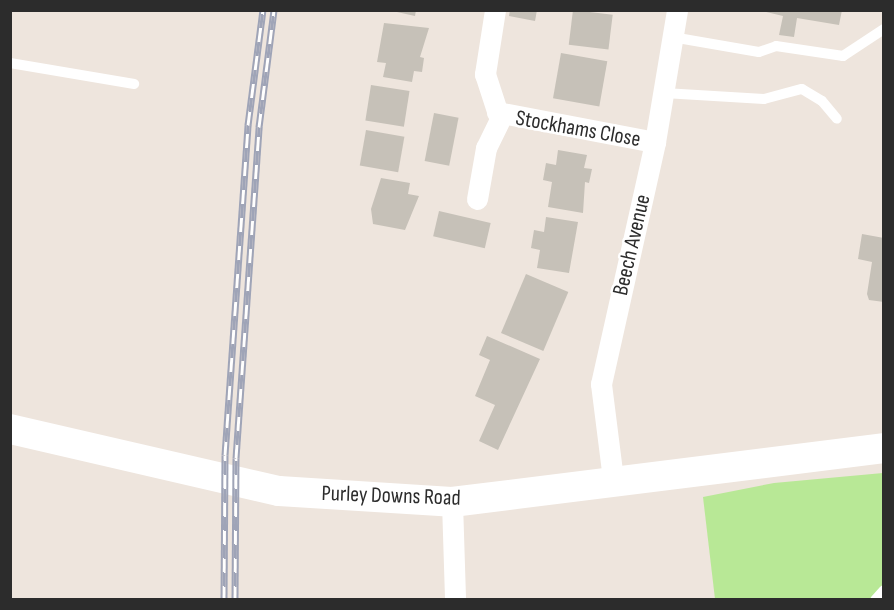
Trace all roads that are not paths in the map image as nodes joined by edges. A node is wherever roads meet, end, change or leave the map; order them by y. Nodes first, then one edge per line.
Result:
1 (495, 10) edge
2 (677, 10) edge
3 (884, 29) edge
4 (672, 37) junction
5 (10, 63) edge
6 (134, 84) dead end
7 (664, 93) junction
8 (502, 116) junction
9 (837, 119) dead end
10 (655, 142) junction
11 (477, 199) dead end
12 (11, 431) edge
13 (884, 448) edge
14 (613, 479) junction
15 (452, 502) junction
16 (884, 590) edge
17 (455, 600) edge
18 (875, 600) edge

1 - 8 street, Stockhams Close
2 - 4 street, Beech Avenue
3 - 4 lane
4 - 7 street, Beech Avenue
5 - 6 lane
7 - 9 lane
7 - 10 street, Beech Avenue
8 - 10 street, Stockhams Close
8 - 11 street, Stockhams Close
10 - 14 street, Beech Avenue
12 - 15 street, Purley Downs Road
13 - 14 street, Purley Downs Road
14 - 15 street, Purley Downs Road
15 - 17 street
16 - 18 lane

